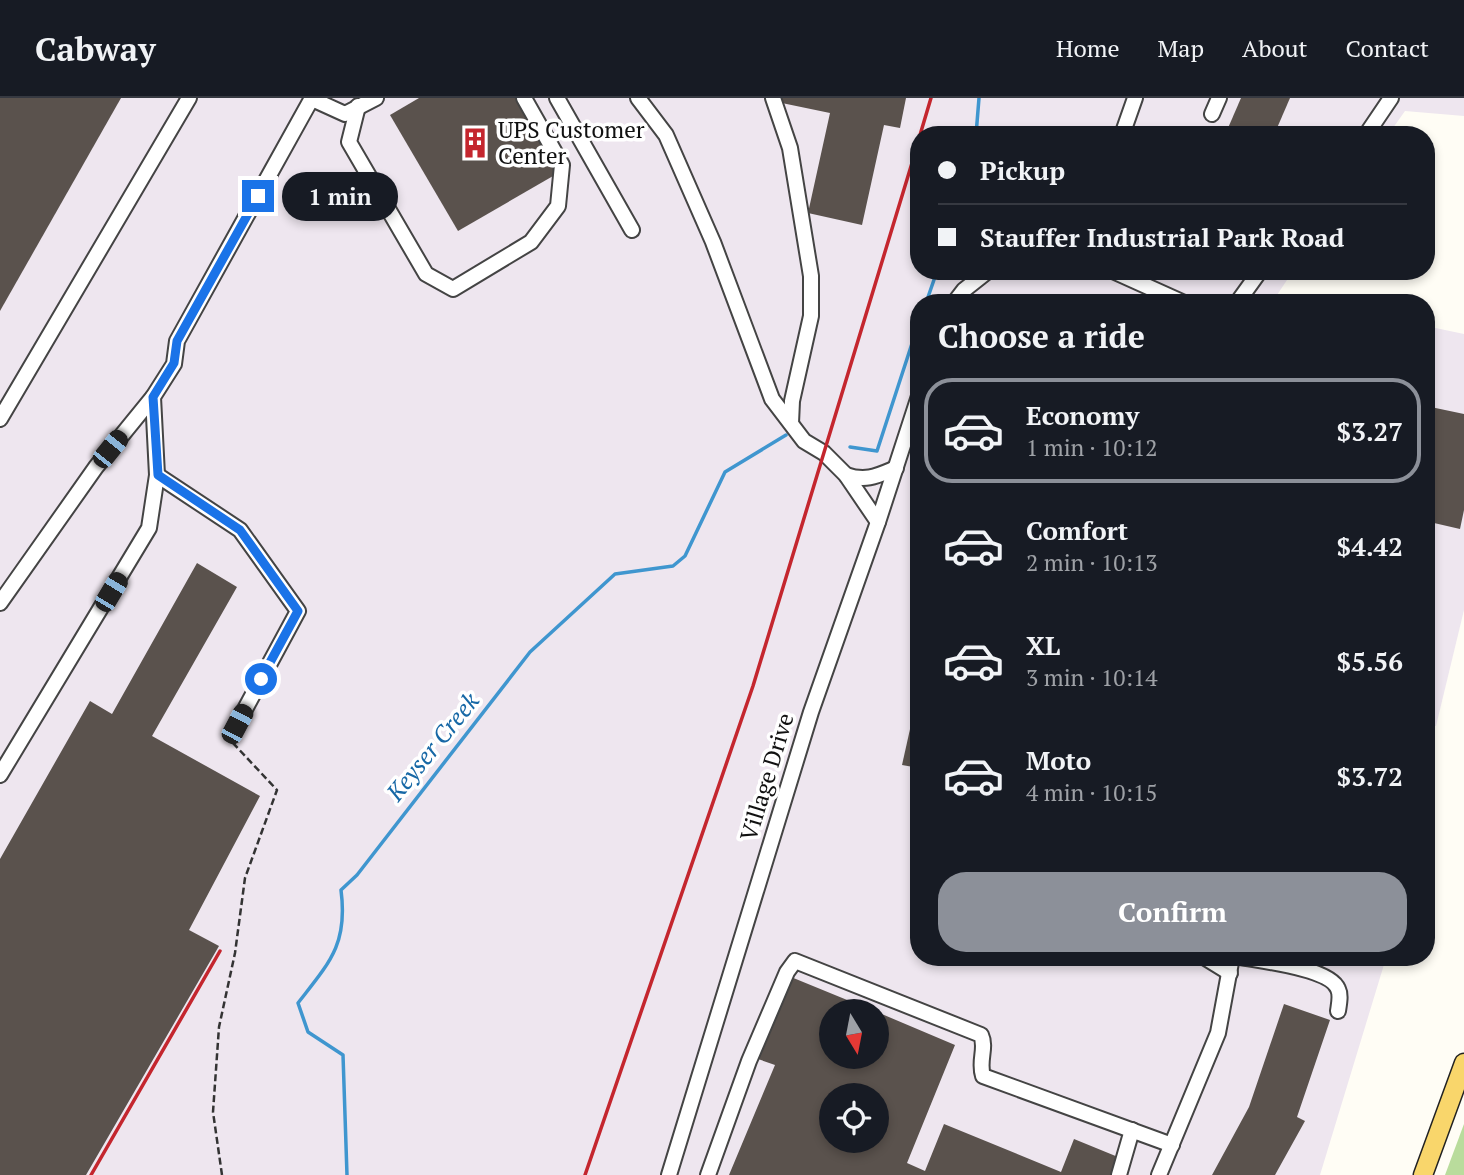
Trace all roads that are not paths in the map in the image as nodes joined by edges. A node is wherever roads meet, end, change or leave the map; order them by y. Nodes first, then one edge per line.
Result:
1 (189, 98) edge
2 (376, 98) edge
3 (524, 98) edge
4 (557, 98) edge
5 (638, 98) edge
6 (773, 98) edge
7 (1135, 98) edge
8 (1219, 98) edge
9 (1391, 98) edge
10 (312, 99) edge
11 (358, 106) junction
12 (1212, 114) dead end
13 (1125, 126) edge
14 (1372, 126) edge
15 (632, 230) dead end
16 (977, 280) edge
17 (1133, 280) edge
18 (961, 294) edge
19 (1164, 294) edge
20 (153, 397) junction
21 (0, 419) edge
22 (791, 423) junction
23 (910, 424) edge
24 (896, 468) junction
25 (158, 475) junction
26 (845, 475) junction
27 (878, 522) junction
28 (0, 603) edge
29 (237, 724) road end
30 (0, 775) edge
31 (1220, 966) edge
32 (1231, 966) edge
33 (1285, 966) edge
34 (1230, 972) junction
35 (1338, 1010) dead end
36 (1464, 1063) edge
37 (1132, 1130) junction
38 (1172, 1145) junction
39 (669, 1175) edge
40 (708, 1175) edge
41 (1119, 1175) edge
42 (1159, 1175) edge
43 (1423, 1175) edge

1 - 21 street
2 - 11 street
3 - 11 street
4 - 15 street
5 - 22 street
6 - 22 street
7 - 13 street
8 - 12 street
9 - 14 street
10 - 11 street
10 - 20 street
16 - 18 street
17 - 19 street
20 - 25 street
20 - 28 street
22 - 26 street
23 - 24 street, Village Drive
24 - 26 street
24 - 27 street, Village Drive
25 - 29 street
25 - 30 street
26 - 27 street
27 - 39 street, Village Drive
31 - 34 street
32 - 34 street
33 - 35 street
34 - 38 street
36 - 43 main road
37 - 38 street
37 - 40 street
37 - 41 street
38 - 42 street

